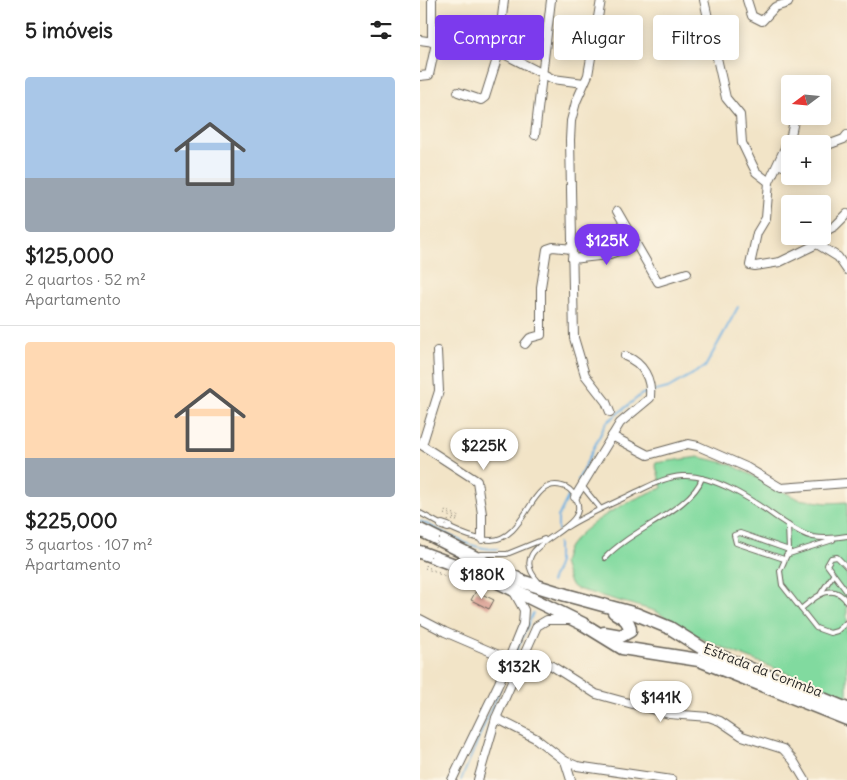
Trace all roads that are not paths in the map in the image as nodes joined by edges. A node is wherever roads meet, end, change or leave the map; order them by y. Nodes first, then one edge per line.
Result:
1 (432, 0) edge
2 (504, 0) edge
3 (551, 0) edge
4 (601, 0) edge
5 (704, 0) edge
6 (747, 0) edge
7 (789, 0) edge
8 (502, 15) edge
9 (420, 40) edge
10 (434, 43) junction
11 (495, 60) edge
12 (515, 60) edge
13 (542, 74) junction
14 (420, 76) edge
15 (584, 83) junction
16 (458, 92) dead end
17 (793, 125) edge
18 (847, 134) edge
19 (535, 135) dead end
20 (831, 144) edge
21 (778, 164) junction
22 (781, 165) edge
23 (769, 182) junction
24 (617, 210) dead end
25 (847, 214) edge
26 (831, 228) edge
27 (813, 245) edge
28 (819, 245) edge
29 (636, 246) junction
30 (572, 249) junction
31 (572, 259) junction
32 (847, 270) edge
33 (687, 273) dead end
34 (525, 344) dead end
35 (437, 352) dead end
36 (625, 356) dead end
37 (610, 412) dead end
38 (612, 436) junction
39 (421, 445) edge
40 (702, 478) junction
41 (847, 483) edge
42 (583, 487) junction
43 (575, 497) junction
44 (600, 508) junction
45 (420, 513) edge
46 (788, 525) junction
47 (567, 527) junction
48 (420, 530) edge
49 (556, 534) junction
50 (847, 536) edge
51 (840, 538) junction
52 (482, 539) junction
53 (449, 544) junction
54 (789, 550) junction
55 (420, 552) edge
56 (785, 557) junction
57 (605, 558) dead end
58 (847, 568) edge
59 (833, 575) junction
60 (511, 588) junction
61 (820, 592) junction
62 (847, 592) edge
63 (566, 596) junction
64 (592, 602) junction
65 (847, 602) edge
66 (801, 609) junction
67 (420, 619) edge
68 (581, 623) junction
69 (847, 623) edge
70 (525, 653) junction
71 (508, 659) junction
72 (847, 709) edge
73 (496, 718) junction
74 (847, 719) edge
75 (565, 761) junction
76 (452, 780) edge
77 (478, 780) edge
78 (571, 780) edge
79 (672, 780) edge
80 (805, 780) edge

1 - 10 street
2 - 8 street
3 - 13 street
4 - 15 street
5 - 23 street
6 - 7 street
9 - 10 street
10 - 14 street
11 - 16 street
12 - 13 street
13 - 15 street
13 - 19 street
15 - 30 street
17 - 21 street
18 - 20 street
21 - 22 street
21 - 23 street
23 - 27 street
24 - 29 street
25 - 26 street
28 - 32 street
29 - 31 street
29 - 33 street
30 - 31 street
30 - 34 street
31 - 37 street
35 - 39 street
36 - 38 street
38 - 41 street
38 - 42 street
39 - 52 street
40 - 44 lane
40 - 46 lane
40 - 57 lane
42 - 43 street
42 - 44 lane
43 - 47 lane
43 - 52 lane
44 - 47 lane
45 - 52 lane
46 - 51 lane
46 - 54 lane
47 - 49 lane
48 - 53 main road
49 - 53 lane
49 - 63 lane
50 - 51 lane
51 - 56 lane
53 - 63 main road
54 - 56 lane
54 - 56 lane
55 - 60 main road
56 - 66 lane
58 - 59 lane
59 - 61 lane
59 - 62 lane
60 - 68 main road
60 - 71 street
61 - 65 lane
61 - 66 lane
63 - 64 main road
64 - 68 main road
64 - 72 main road, Estrada da Corimba
66 - 69 lane
67 - 71 street
68 - 70 street
68 - 74 main road, Estrada da Corimba
70 - 73 street
70 - 80 street
71 - 76 street
73 - 75 street
73 - 77 street
75 - 78 street
75 - 79 street

